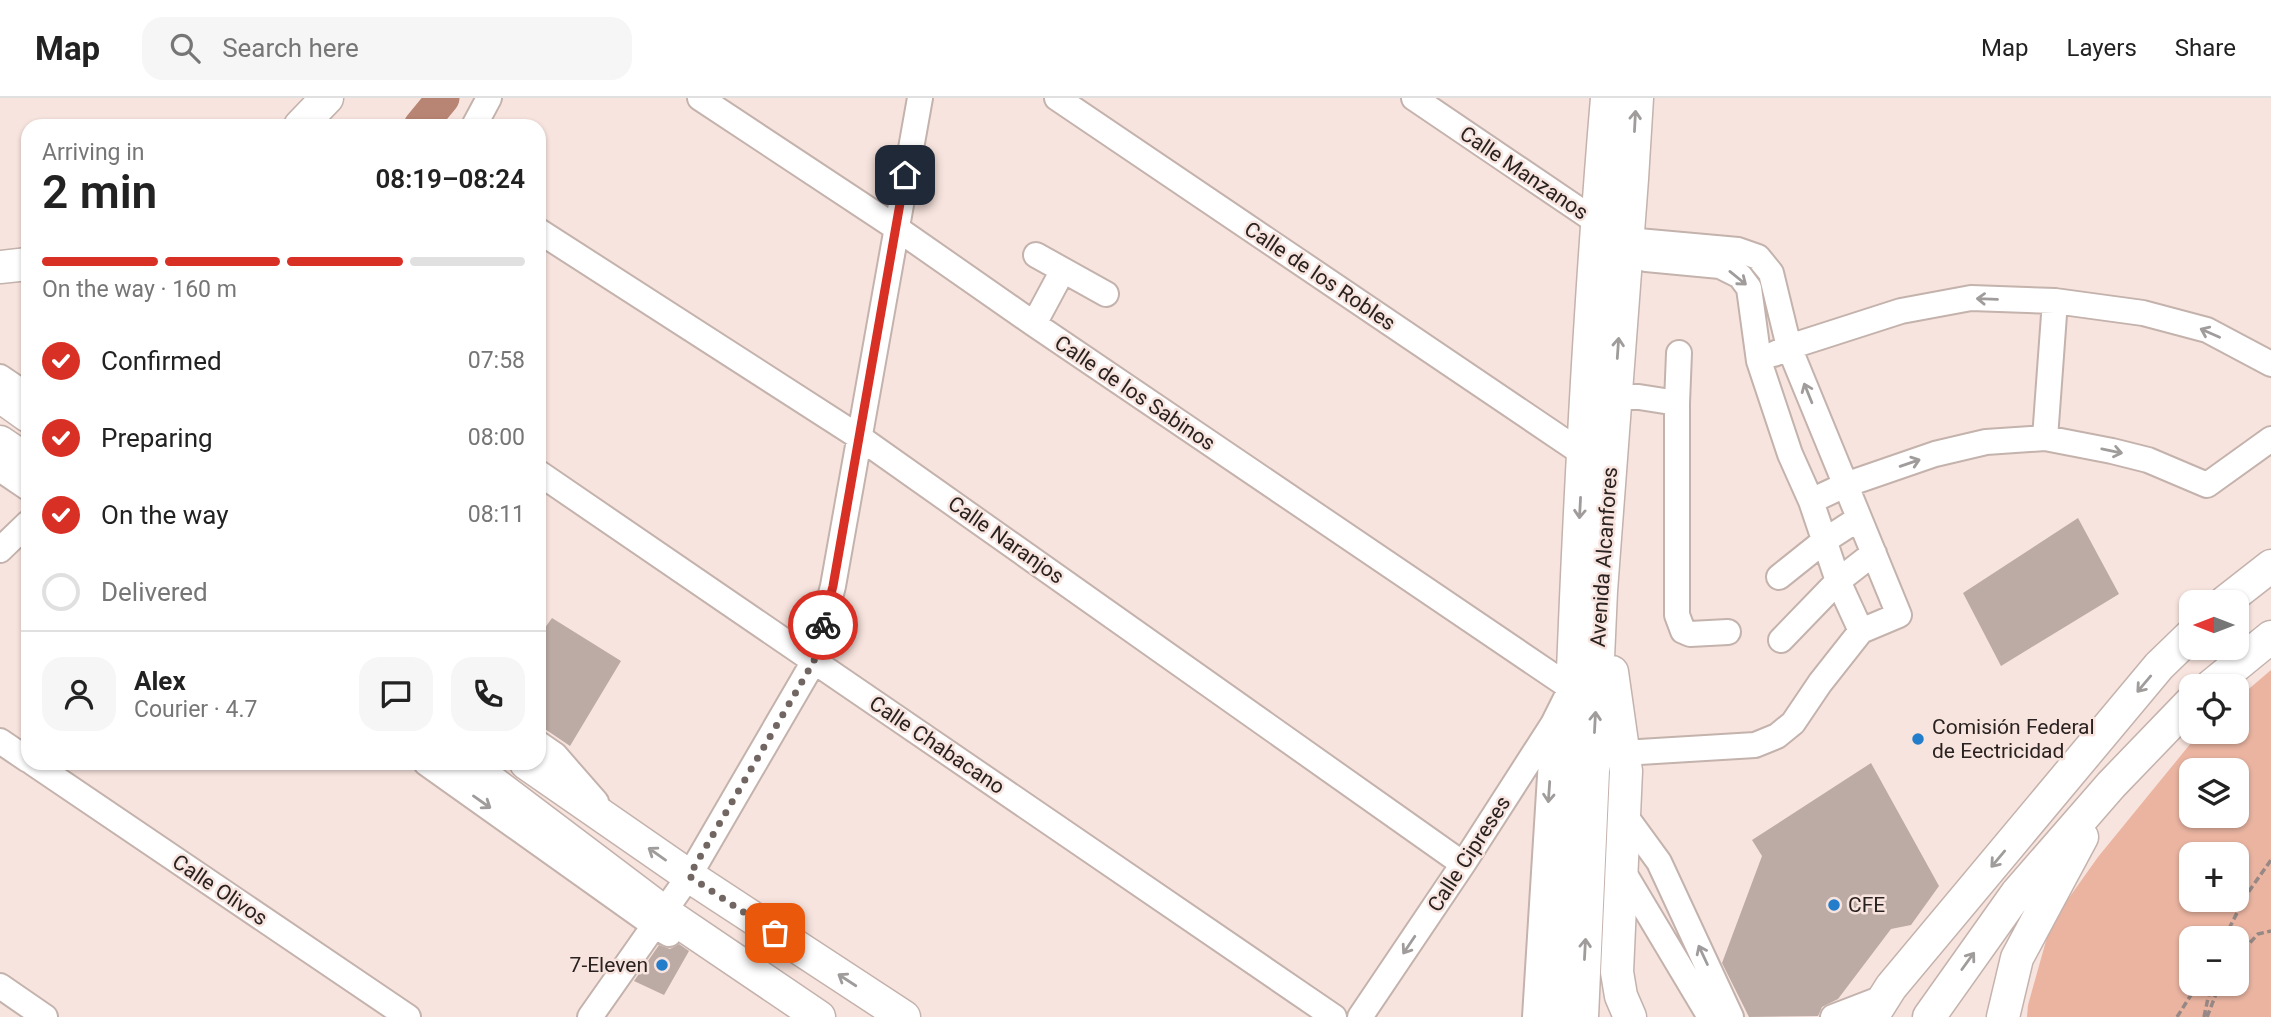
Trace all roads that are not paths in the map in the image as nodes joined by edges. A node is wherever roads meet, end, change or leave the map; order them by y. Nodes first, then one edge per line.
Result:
1 (327, 98) edge
2 (489, 98) edge
3 (700, 98) edge
4 (920, 98) edge
5 (1057, 98) edge
6 (1414, 98) edge
7 (1607, 98) edge
8 (1636, 98) edge
9 (307, 119) edge
10 (478, 119) edge
11 (1597, 222) junction
12 (895, 227) junction
13 (546, 236) edge
14 (1626, 249) junction
15 (1036, 255) dead end
16 (1709, 256) junction
17 (21, 265) edge
18 (0, 267) edge
19 (1063, 270) junction
20 (1106, 295) dead end
21 (2055, 301) junction
22 (1034, 324) junction
23 (1789, 347) junction
24 (1679, 353) dead end
25 (1759, 360) junction
26 (2271, 364) edge
27 (0, 377) edge
28 (21, 391) edge
29 (0, 396) edge
30 (1615, 397) junction
31 (1677, 403) junction
32 (21, 411) edge
33 (859, 437) junction
34 (2045, 438) junction
35 (2271, 439) edge
36 (1827, 440) junction
37 (0, 442) edge
38 (1582, 453) junction
39 (1790, 454) junction
40 (0, 469) edge
41 (21, 470) edge
42 (21, 477) edge
43 (546, 478) edge
44 (1845, 485) junction
45 (1811, 501) junction
46 (1858, 519) junction
47 (21, 530) edge
48 (1824, 541) junction
49 (0, 550) edge
50 (1874, 553) junction
51 (2271, 565) edge
52 (1780, 577) dead end
53 (1838, 581) junction
54 (2240, 590) edge
55 (1601, 591) junction
56 (1861, 631) junction
57 (1728, 632) dead end
58 (2271, 637) edge
59 (1781, 640) dead end
60 (2179, 647) edge
61 (814, 661) junction
62 (2226, 674) edge
63 (1572, 688) junction
64 (2179, 714) edge
65 (1553, 724) junction
66 (0, 741) edge
67 (546, 749) edge
68 (1623, 753) junction
69 (21, 755) edge
70 (43, 770) edge
71 (436, 770) edge
72 (476, 770) edge
73 (536, 770) edge
74 (2110, 785) junction
75 (1624, 814) junction
76 (617, 826) junction
77 (1463, 864) junction
78 (1621, 868) junction
79 (689, 876) junction
80 (660, 919) junction
81 (0, 986) edge
82 (1873, 1010) edge
83 (45, 1017) edge
84 (408, 1017) edge
85 (590, 1017) edge
86 (818, 1017) edge
87 (904, 1017) edge
88 (1334, 1017) edge
89 (1360, 1017) edge
90 (1535, 1017) edge
91 (1560, 1017) edge
92 (1582, 1017) edge
93 (1630, 1017) edge
94 (1710, 1017) edge
95 (1731, 1017) edge
96 (1833, 1017) edge
97 (1929, 1017) edge
98 (2003, 1017) edge

1 - 9 main road
2 - 10 street
3 - 12 street, Calle de los Sabinos
4 - 12 street
5 - 38 street, Calle de los Robles
6 - 11 street, Calle Manzanos
7 - 11 main road, Avenida Alcanfores
14 -> 8 main road, Avenida Alcanfores
11 - 14 street, Calle Manzanos
11 - 38 main road, Avenida Alcanfores
12 - 22 street, Calle de los Sabinos
12 - 33 street
13 - 33 street, Calle Naranjos
14 - 16 street
30 -> 14 main road, Avenida Alcanfores
15 - 19 street
16 - 23 street
16 -> 25 street
17 - 18 main road
19 - 20 street
19 - 22 street
21 -> 23 street
26 -> 21 street
21 - 34 street
22 - 63 street, Calle de los Sabinos
23 - 25 street
36 -> 23 street
24 - 31 street
25 - 39 street
27 - 28 street
29 - 32 main road
30 - 31 street
30 - 55 main road, Avenida Alcanfores
31 - 57 street
33 - 61 street
33 - 77 street, Calle Naranjos
34 -> 35 street
44 -> 34 street
36 - 39 street
36 - 44 street
37 - 41 main road
38 -> 63 main road, Avenida Alcanfores
39 - 45 street
40 - 42 street
43 - 61 street, Calle Chabacano
44 - 45 street
44 - 46 street
45 - 48 street
46 - 48 street
46 - 50 street
47 - 49 street
48 - 52 street
48 - 53 street
50 - 53 street
50 - 56 street
51 - 54 main road
53 - 56 street
53 - 59 street
55 - 68 main road
92 -> 55 main road, Avenida Alcanfores
56 - 68 street
58 - 62 main road
60 -> 82 main road
61 - 79 street
61 - 88 street, Calle Chabacano
63 - 65 street, Calle Cipreses
63 - 91 main road, Avenida Alcanfores
64 - 74 main road
65 - 77 street, Calle Cipreses
65 -> 90 street
66 - 69 street
67 - 76 street
68 - 75 main road
70 - 84 street, Calle Olivos
71 -> 80 street
72 - 80 main road
73 - 76 main road
97 -> 74 main road
74 - 98 main road
75 - 78 main road
95 -> 75 street
79 -> 76 main road
77 -> 89 street, Calle Cipreses
78 - 93 main road
78 - 94 street
79 - 80 street
87 -> 79 main road
80 - 85 street
80 - 86 main road
81 - 83 street
82 - 96 street

